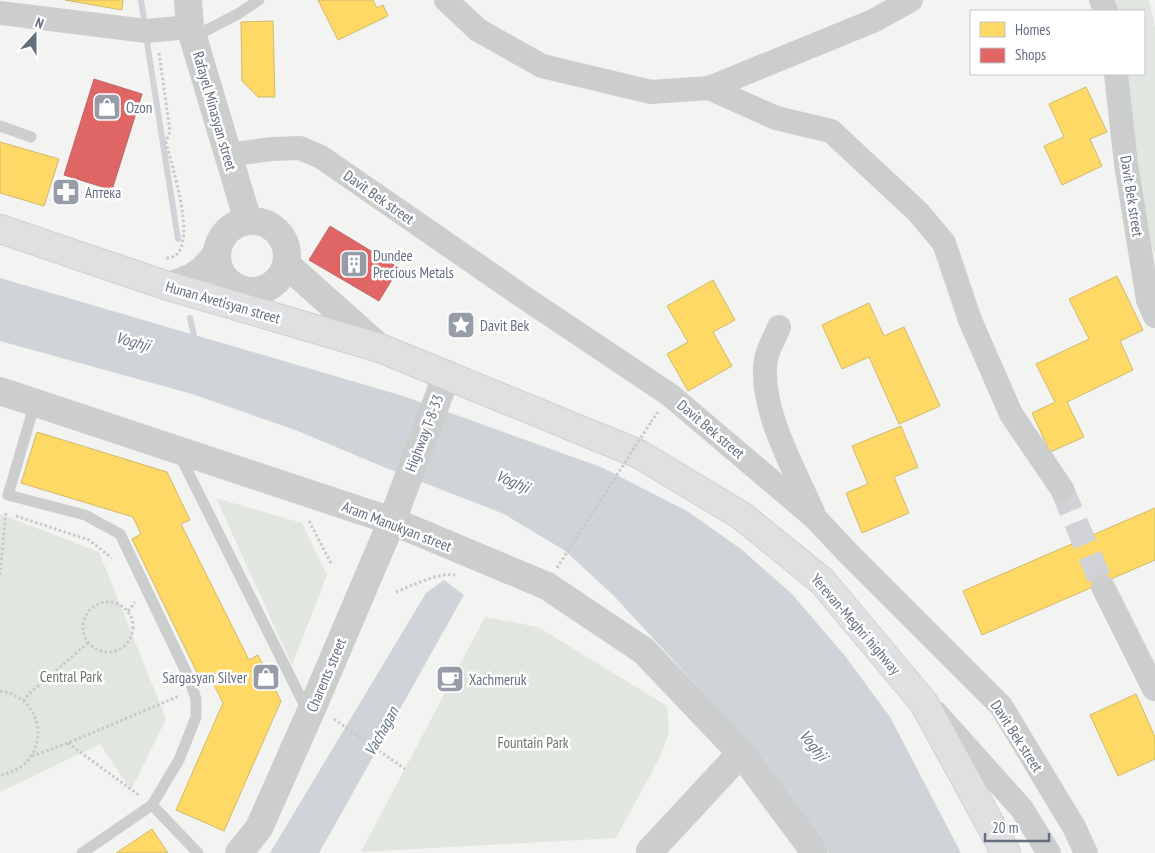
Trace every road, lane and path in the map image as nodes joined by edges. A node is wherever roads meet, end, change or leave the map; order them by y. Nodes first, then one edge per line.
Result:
1 (188, 0) edge
2 (259, 0) edge
3 (911, 0) edge
4 (451, 2) edge
5 (0, 14) edge
6 (156, 30) junction
7 (192, 32) junction
8 (1116, 75) edge
9 (709, 88) junction
10 (0, 126) edge
11 (31, 137) dead end
12 (228, 155) junction
13 (248, 221) junction
14 (0, 229) edge
15 (216, 253) junction
16 (163, 259) dead end
17 (286, 264) junction
18 (168, 286) junction
19 (1155, 316) edge
20 (779, 327) dead end
21 (380, 348) junction
22 (443, 383) junction
23 (0, 391) edge
24 (35, 402) junction
25 (651, 422) dead end
26 (178, 450) junction
27 (1062, 489) tunnel mouth
28 (402, 492) joint
29 (8, 495) junction
30 (15, 516) dead end
31 (815, 518) junction
32 (309, 521) dead end
33 (392, 521) junction
34 (89, 540) dead end
35 (332, 565) dead end
36 (557, 568) dead end
37 (0, 575) edge
38 (459, 576) dead end
39 (1104, 586) tunnel mouth
40 (396, 592) dead end
41 (135, 602) dead end
42 (128, 611) junction
43 (89, 642) junction
44 (1154, 689) edge
45 (193, 690) junction
46 (0, 691) edge
47 (24, 701) junction
48 (924, 702) junction
49 (311, 709) junction
50 (68, 743) junction
51 (741, 753) junction
52 (32, 756) junction
53 (405, 769) dead end
54 (1, 775) edge
55 (152, 805) junction
56 (647, 852) edge
57 (82, 853) edge
58 (198, 853) edge
59 (239, 853) edge
60 (813, 853) edge
61 (1006, 853) edge
62 (1049, 853) edge
63 (1086, 853) edge

1 - 7 street, Rafayel Minasyan street
2 - 7 lane
3 - 9 street
4 - 9 street
5 - 6 street
6 - 7 street
6 - 16 path
7 - 12 street, Rafayel Minasyan street
8 - 19 street, Davit Bek street
9 - 27 street
10 - 11 lane
12 - 13 street, Rafayel Minasyan street
12 - 31 street, Davit Bek street
13 - 15 street
13 - 17 street
14 - 18 highway, Hunan Avetisyan street
15 - 17 street
15 - 18 street
17 - 21 street
18 - 21 highway, Hunan Avetisyan street
20 - 31 street
21 - 22 highway, Hunan Avetisyan street
22 - 28 street, Highway T-8-33
22 - 48 highway, Yerevan-Meghri highway
23 - 24 street, Aram Manukyan street
24 - 26 street, Aram Manukyan street
24 - 29 lane
25 - 36 path, bridge
26 - 33 street, Aram Manukyan street
26 - 49 lane
28 - 33 street, Charents street
29 - 37 path
29 - 45 lane
30 - 34 path
31 - 63 street, Davit Bek street
32 - 35 path
33 - 49 street, Charents street
33 - 51 street, Aram Manukyan street
38 - 40 path
39 - 44 street
41 - 42 path
42 - 43 path
42 - 43 path
43 - 47 path
45 - 50 path
45 - 55 lane
46 - 47 path
47 - 52 path
48 - 61 highway, Yerevan-Meghri highway
48 - 62 street
49 - 53 path
49 - 59 street, Charents street
50 - 52 path
50 - 55 path
51 - 56 street
51 - 60 street, Aram Manukyan street
52 - 54 path
55 - 57 lane
55 - 58 lane

